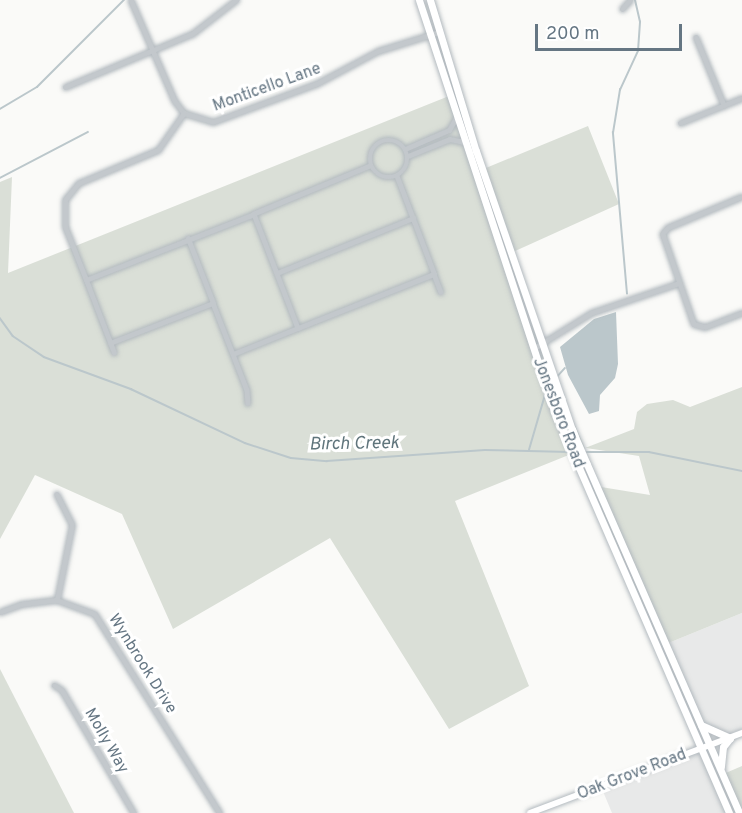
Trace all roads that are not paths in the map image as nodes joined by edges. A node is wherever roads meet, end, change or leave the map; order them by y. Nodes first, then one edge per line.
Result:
1 (131, 0) edge
2 (236, 0) edge
3 (419, 0) edge
4 (430, 0) edge
5 (630, 0) edge
6 (622, 9) dead end
7 (439, 32) junction
8 (429, 35) junction
9 (696, 37) dead end
10 (153, 50) junction
11 (65, 87) dead end
12 (742, 98) edge
13 (724, 105) junction
14 (184, 113) junction
15 (456, 118) junction
16 (680, 123) dead end
17 (464, 142) junction
18 (405, 149) junction
19 (408, 156) junction
20 (370, 166) junction
21 (397, 177) junction
22 (742, 196) edge
23 (254, 214) junction
24 (413, 218) junction
25 (188, 239) junction
26 (277, 273) junction
27 (434, 274) junction
28 (86, 280) junction
29 (679, 283) junction
30 (441, 292) dead end
31 (213, 303) junction
32 (742, 313) edge
33 (298, 327) junction
34 (110, 343) junction
35 (542, 345) junction
36 (533, 349) junction
37 (114, 353) dead end
38 (233, 354) junction
39 (248, 403) dead end
40 (57, 495) dead end
41 (57, 600) junction
42 (0, 612) edge
43 (54, 684) dead end
44 (701, 725) junction
45 (742, 733) edge
46 (730, 738) junction
47 (710, 746) junction
48 (700, 750) junction
49 (720, 770) junction
50 (134, 813) edge
51 (220, 813) edge
52 (530, 813) edge
53 (729, 813) edge
54 (739, 813) edge

1 - 10 street
2 - 10 street
3 - 8 main road, Jonesboro Road
4 - 7 main road, Jonesboro Road
5 - 6 street
7 - 8 street, Monticello Lane
7 - 35 main road, Jonesboro Road
8 - 14 street, Monticello Lane
8 - 15 main road, Jonesboro Road
9 - 13 street
10 - 11 street
10 - 14 street
12 - 13 street
13 - 16 street
14 - 28 street
15 - 17 main road, Jonesboro Road
15 - 18 street
17 - 19 street
17 - 36 main road, Jonesboro Road
18 - 19 street
18 - 20 street
19 - 21 street
20 - 21 street
20 - 23 street
21 - 24 street
22 - 29 street
23 - 25 street
23 - 26 street
24 - 26 street
24 - 27 street
25 - 28 street
25 - 31 street
26 - 33 street
27 - 30 street
27 - 33 street
28 - 34 street
29 - 32 street
29 - 35 street
31 - 34 street
31 - 38 street
33 - 38 street
34 - 37 street
35 - 36 street
35 - 44 main road, Jonesboro Road
36 - 48 main road, Jonesboro Road
38 - 39 street
40 - 41 street
41 - 42 street, Wynbrook Drive
41 - 51 street, Wynbrook Drive
43 - 50 street, Molly Way
44 - 46 main road
44 - 47 main road, Jonesboro Road
45 - 46 street, Oak Grove Road
46 - 47 street, Oak Grove Road
46 - 49 main road
47 - 48 street, Oak Grove Road
47 - 49 main road, Jonesboro Road
48 - 52 street, Oak Grove Road
48 - 53 main road, Jonesboro Road
49 - 54 main road, Jonesboro Road

